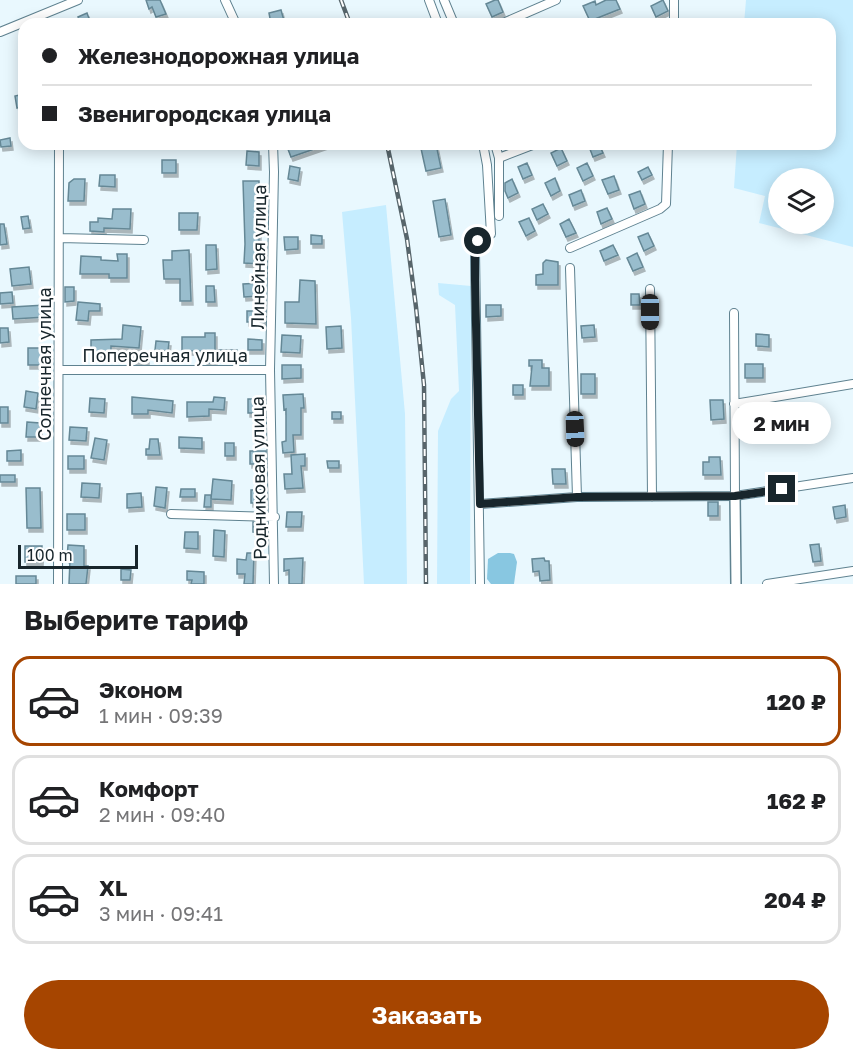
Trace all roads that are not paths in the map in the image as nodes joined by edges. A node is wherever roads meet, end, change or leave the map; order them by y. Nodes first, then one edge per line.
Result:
1 (78, 0) edge
2 (225, 0) edge
3 (429, 0) edge
4 (444, 0) edge
5 (556, 0) edge
6 (674, 0) edge
7 (34, 18) edge
8 (233, 18) edge
9 (436, 18) edge
10 (452, 18) edge
11 (515, 18) edge
12 (674, 18) edge
13 (18, 25) edge
14 (0, 32) edge
15 (59, 150) edge
16 (273, 150) edge
17 (484, 150) edge
18 (497, 150) edge
19 (520, 150) edge
20 (668, 150) edge
21 (499, 158) junction
22 (500, 216) dead end
23 (60, 238) junction
24 (144, 240) dead end
25 (570, 248) dead end
26 (570, 268) dead end
27 (650, 289) dead end
28 (734, 313) dead end
29 (59, 369) junction
30 (270, 370) junction
31 (853, 384) edge
32 (735, 404) junction
33 (853, 478) edge
34 (735, 496) junction
35 (577, 497) junction
36 (652, 497) junction
37 (480, 504) junction
38 (171, 514) dead end
39 (275, 518) junction
40 (853, 571) edge
41 (58, 584) edge
42 (274, 584) edge
43 (480, 584) edge
44 (736, 584) edge
45 (767, 584) edge

1 - 7 street
2 - 8 street
3 - 9 street
4 - 10 street
5 - 11 street
6 - 12 street
13 - 14 street
15 - 23 street, Солнечная улица
16 - 30 street, Линейная улица
17 - 37 street
18 - 21 street
19 - 21 street
20 - 25 street
21 - 22 street
23 - 24 street
23 - 29 street, Солнечная улица
26 - 35 street
27 - 36 street
28 - 32 street
29 - 30 street, Поперечная улица
29 - 41 street, Солнечная улица
30 - 39 street, Родниковая улица
31 - 32 street
32 - 34 street
33 - 34 street
34 - 36 street
34 - 44 street
35 - 36 street
35 - 37 street
37 - 43 street
38 - 39 street
39 - 42 street, Родниковая улица
40 - 45 street

